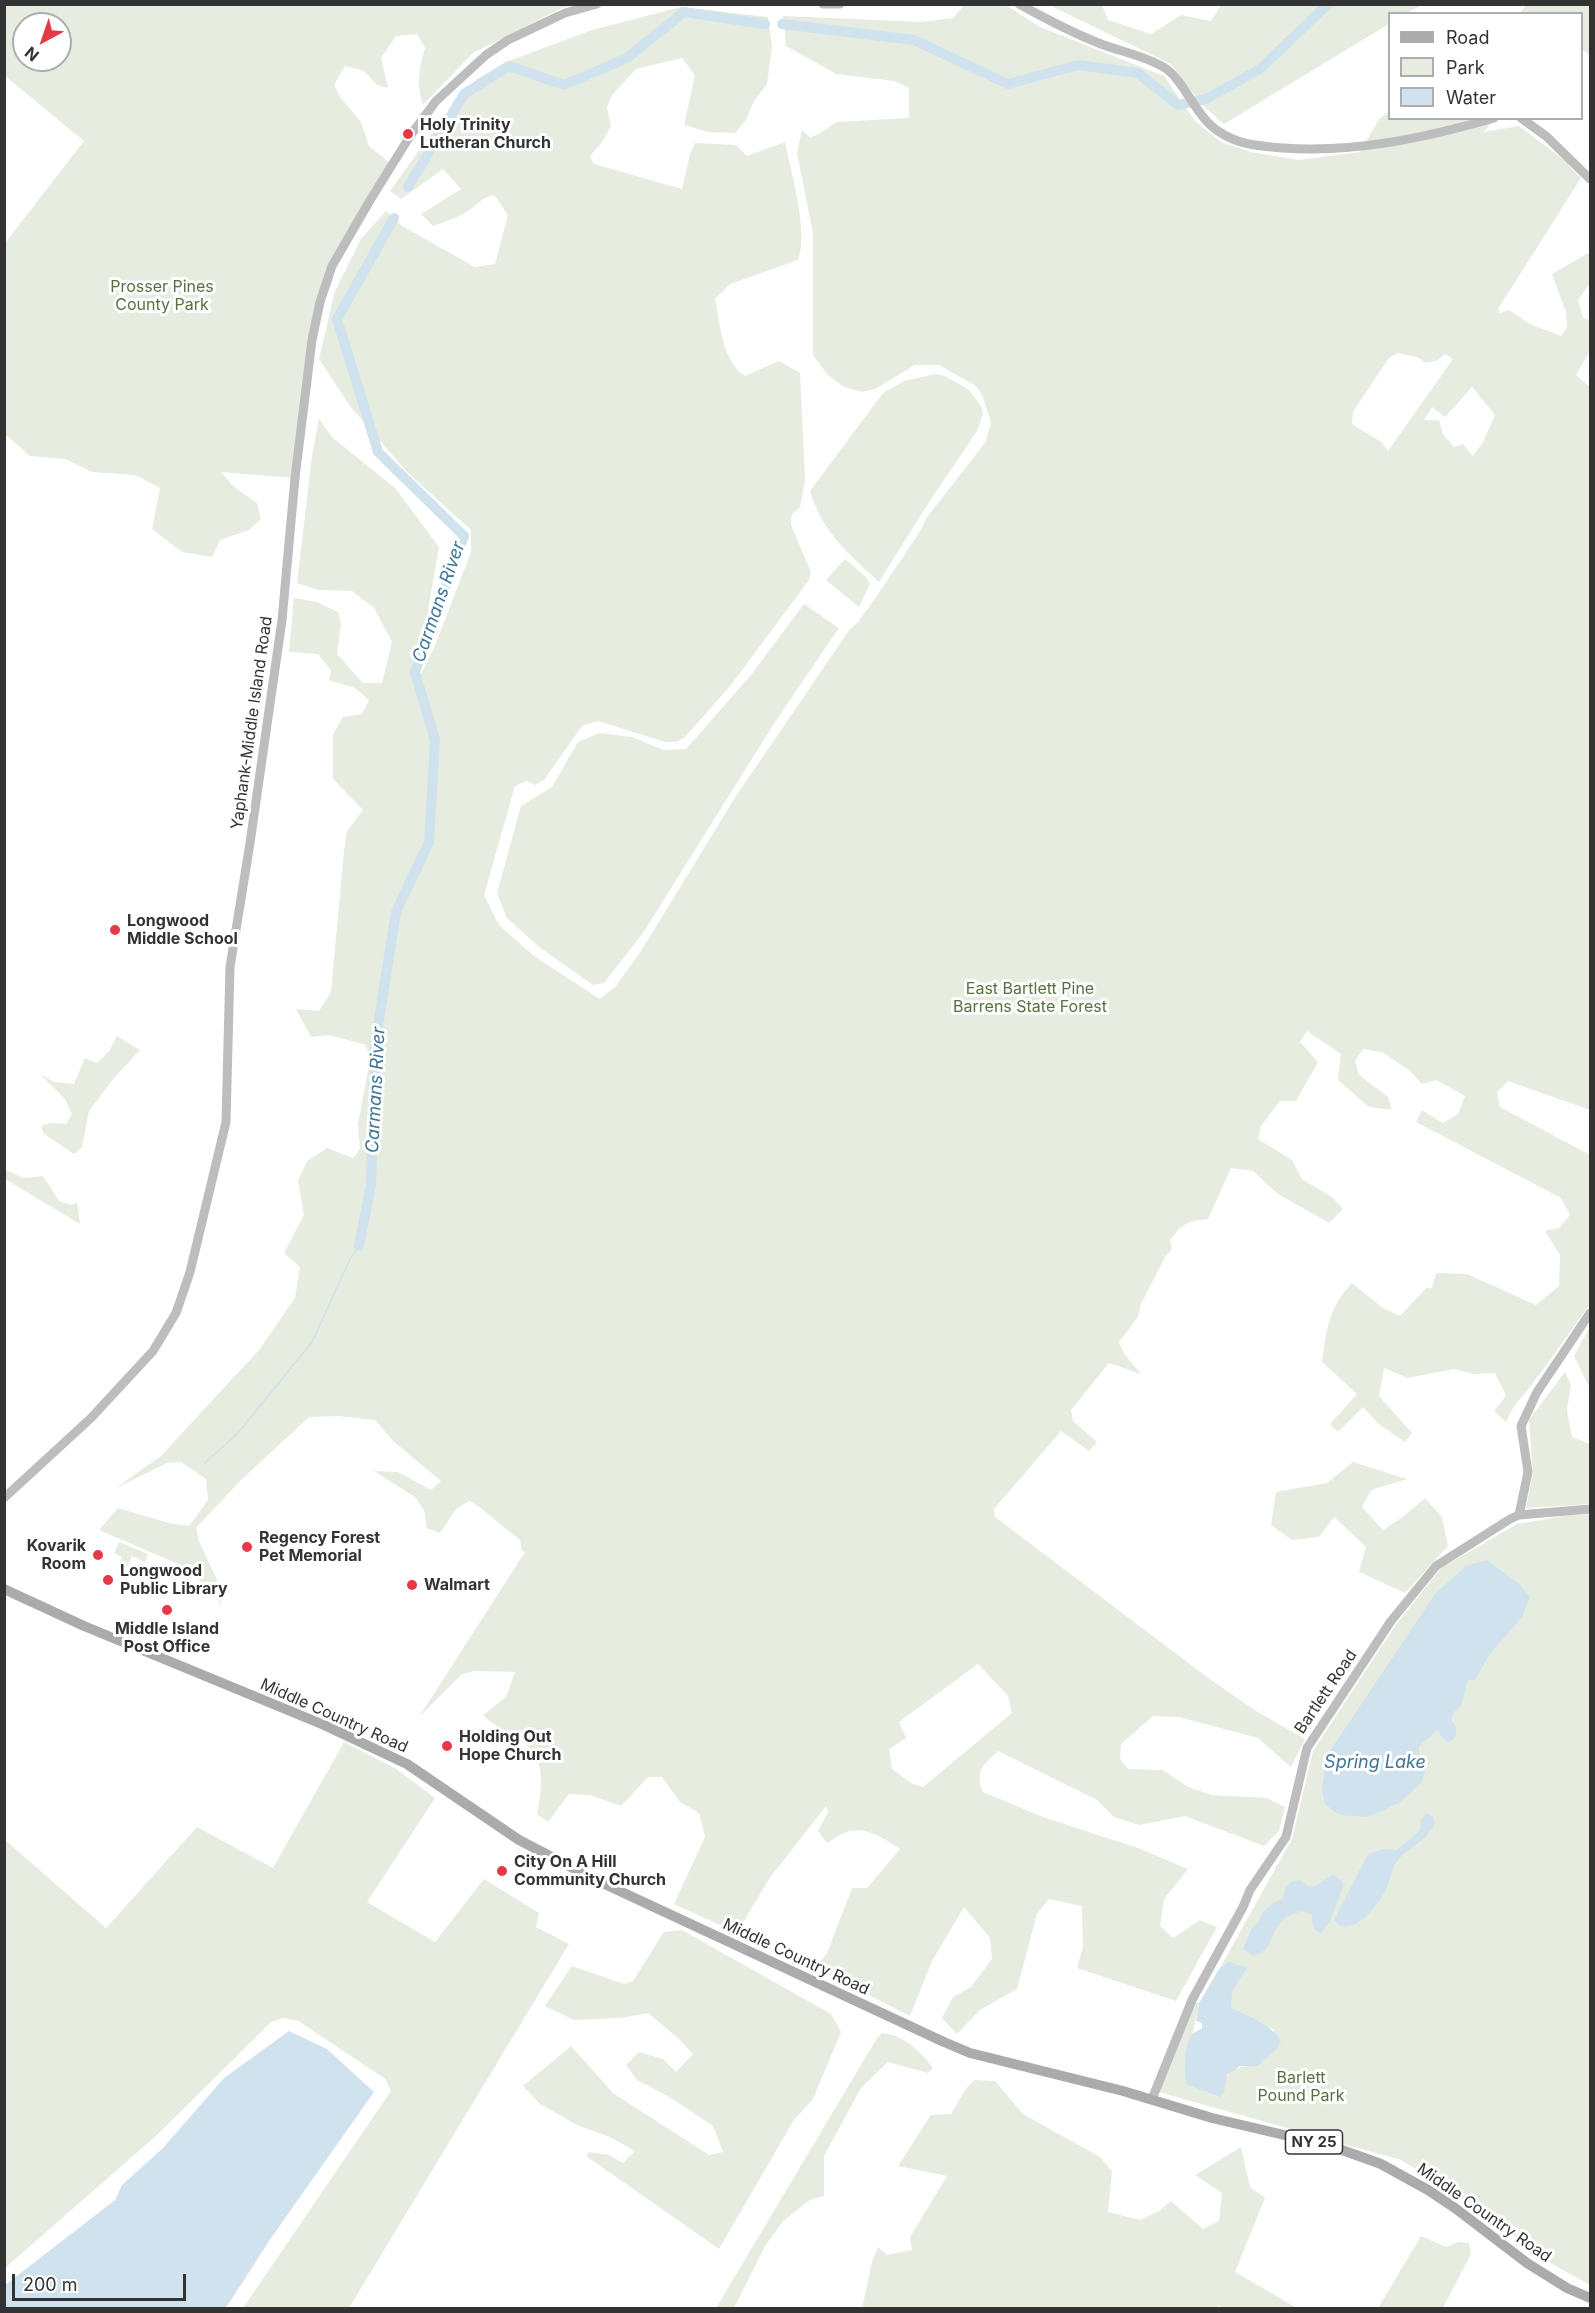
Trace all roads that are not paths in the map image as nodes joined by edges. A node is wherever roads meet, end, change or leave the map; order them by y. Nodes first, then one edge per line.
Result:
1 (597, 4) edge
2 (823, 4) edge
3 (840, 4) edge
4 (1019, 4) edge
5 (1488, 120) edge
6 (1524, 120) edge
7 (1590, 179) edge
8 (1590, 1313) edge
9 (4, 1498) edge
10 (1590, 1509) edge
11 (1519, 1515) junction
12 (4, 1589) edge
13 (1152, 2099) junction
14 (1590, 2298) edge

1 - 9 main road, Yaphank-Middle Island Road
2 - 3 main road
4 - 5 main road
6 - 7 main road
8 - 11 main road
10 - 11 main road
11 - 13 main road, Bartlett Road
12 - 13 main road, Middle Country Road / NY 25
13 - 14 main road, Middle Country Road / NY 25

